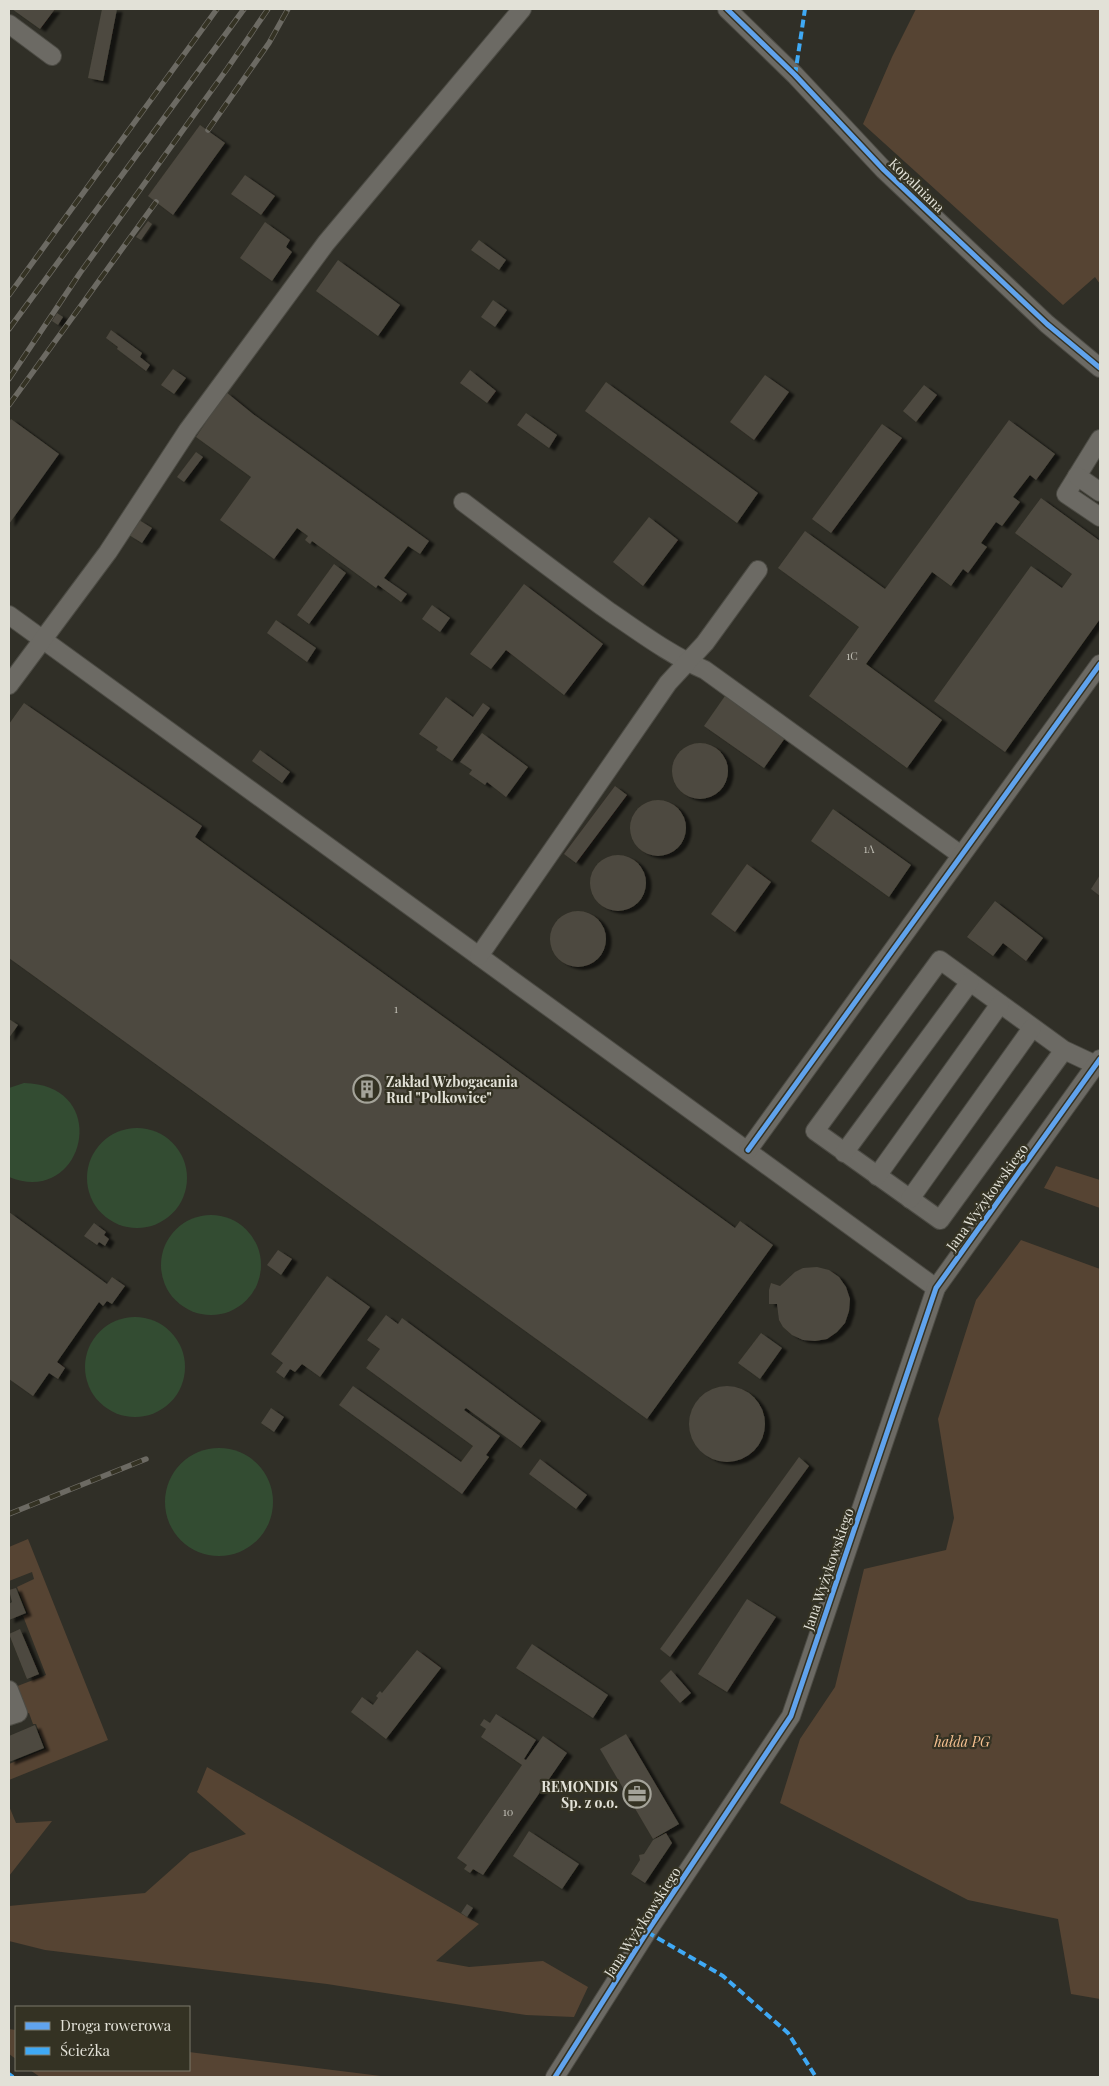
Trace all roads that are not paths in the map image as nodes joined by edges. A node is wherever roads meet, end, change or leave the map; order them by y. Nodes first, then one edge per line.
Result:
1 (522, 9) edge
2 (726, 9) edge
3 (9, 24) edge
4 (52, 56) dead end
5 (1100, 368) edge
6 (1100, 439) edge
7 (1095, 461) edge
8 (1077, 476) junction
9 (1100, 492) edge
10 (463, 502) dead end
11 (1100, 517) edge
12 (758, 570) dead end
13 (9, 615) edge
14 (43, 639) junction
15 (686, 662) junction
16 (1100, 664) edge
17 (9, 685) edge
18 (961, 855) junction
19 (479, 956) junction
20 (970, 982) junction
21 (1000, 1004) junction
22 (1032, 1028) junction
23 (1064, 1050) junction
24 (1098, 1062) edge
25 (748, 1150) junction
26 (844, 1153) junction
27 (877, 1176) junction
28 (910, 1199) junction
29 (936, 1288) junction
30 (9, 1690) edge
31 (9, 1716) edge
32 (555, 2077) edge

1 - 14 street
2 - 5 street, Kopalniana
3 - 4 street
6 - 7 street
7 - 8 street
8 - 9 street
8 - 11 street
10 - 15 street
12 - 15 street
13 - 14 street
14 - 17 street
14 - 19 street
15 - 18 street
15 - 19 street
16 - 18 street
18 - 25 street
19 - 25 street
20 - 21 street
20 - 26 street
20 - 26 street
21 - 22 street
21 - 27 street
22 - 23 street
22 - 28 street
23 - 24 street
23 - 28 street
24 - 29 street, Jana Wyżykowskiego
25 - 29 street
26 - 27 street
27 - 28 street
29 - 32 street, Jana Wyżykowskiego
30 - 31 street

